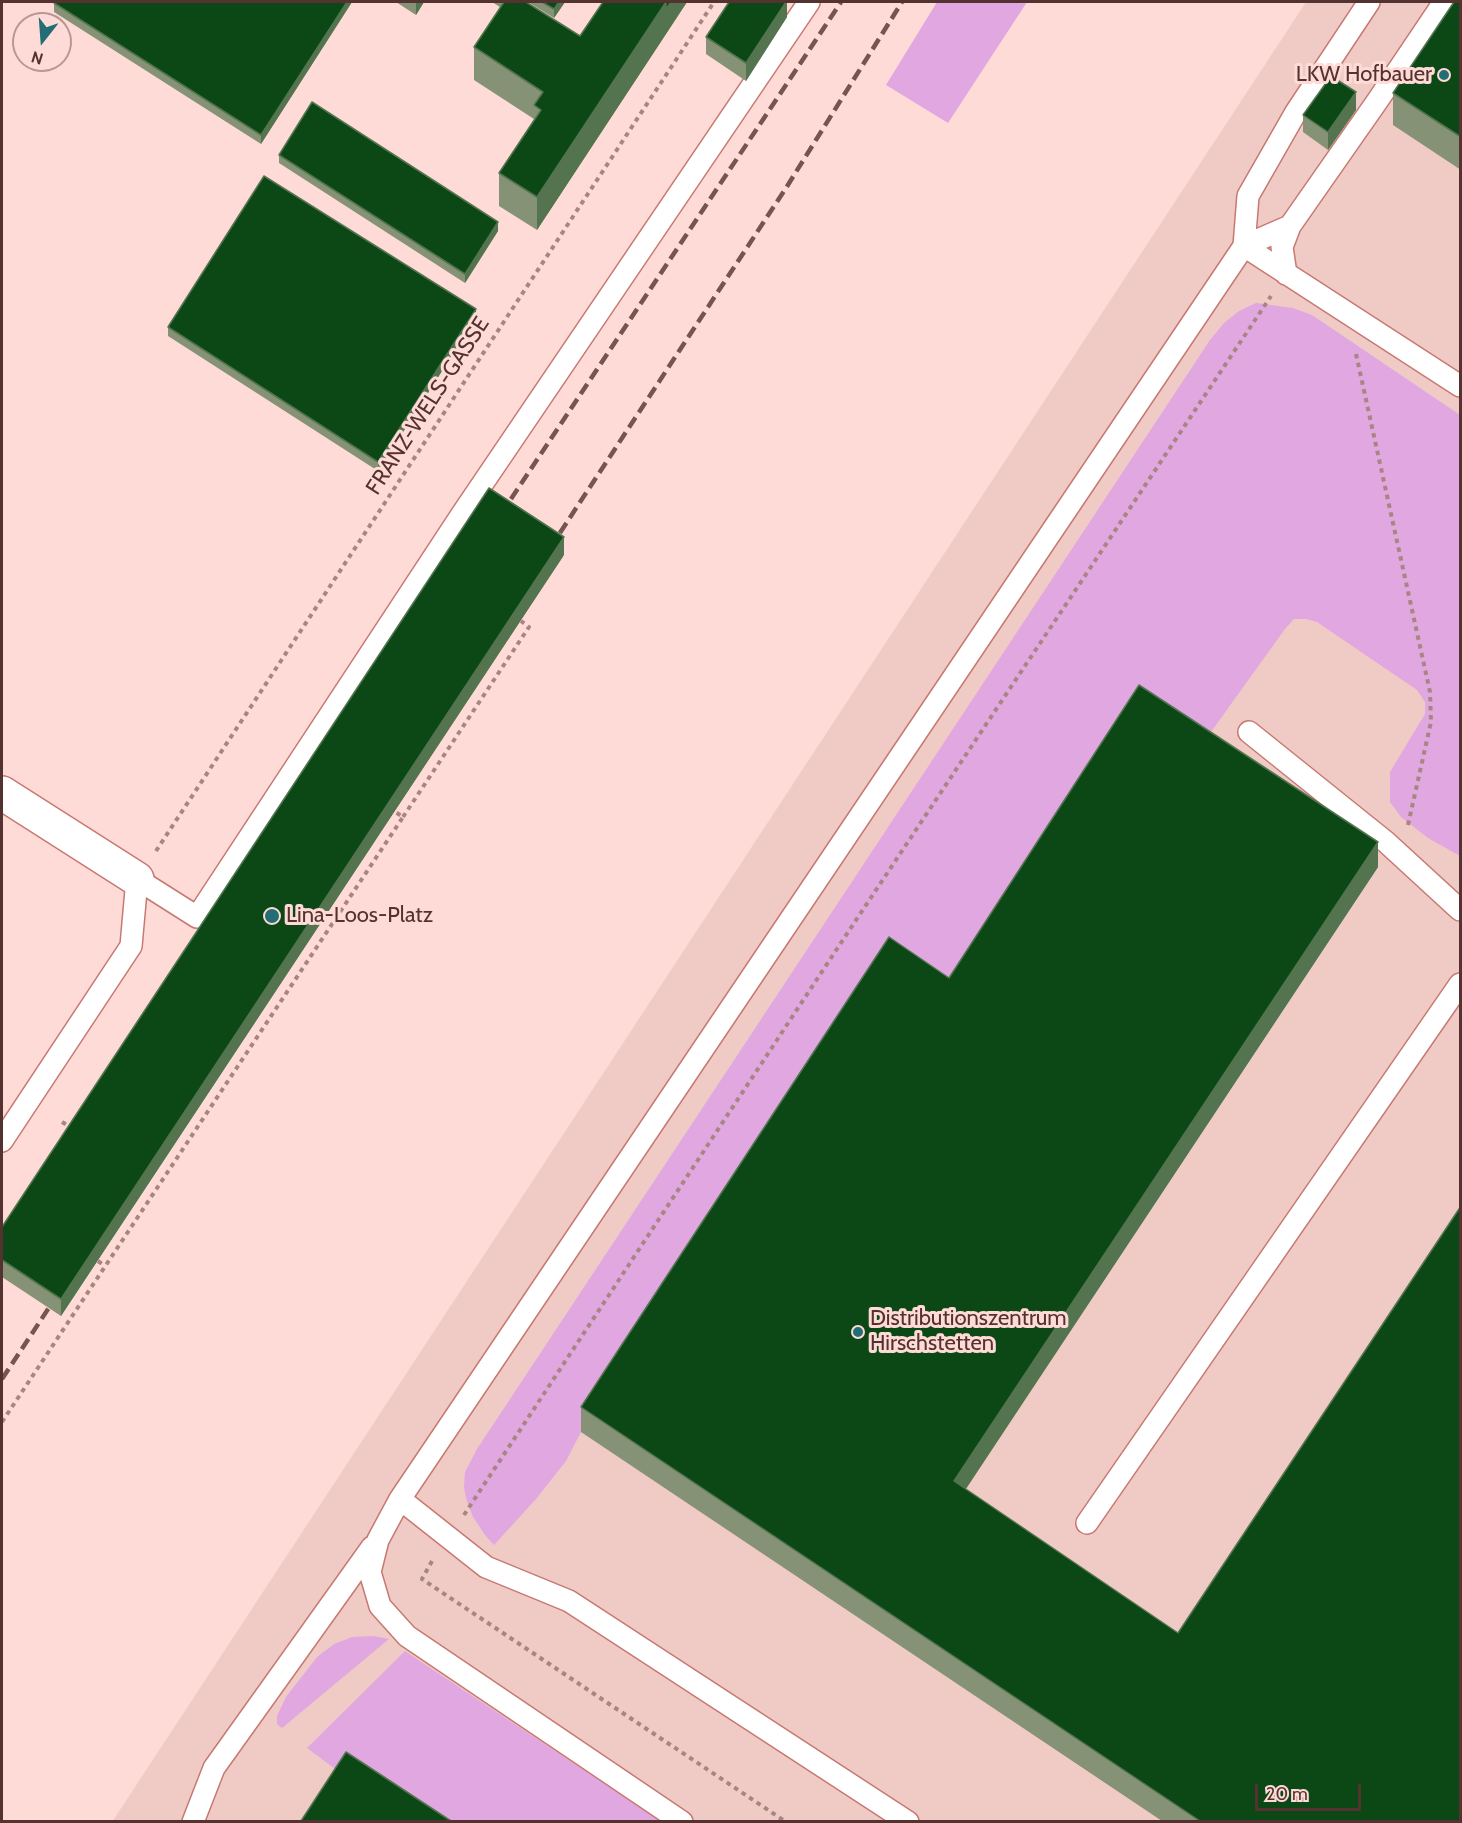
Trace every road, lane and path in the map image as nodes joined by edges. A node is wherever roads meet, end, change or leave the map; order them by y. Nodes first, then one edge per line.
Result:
1 (714, 2) edge
2 (810, 2) edge
3 (1368, 2) edge
4 (1444, 2) edge
5 (1290, 226) junction
6 (1244, 246) junction
7 (1286, 274) junction
8 (1347, 312) junction
9 (1461, 386) edge
10 (521, 621) edge
11 (1249, 732) dead end
12 (2, 793) edge
13 (383, 804) edge
14 (403, 817) junction
15 (170, 829) dead end
16 (1401, 855) junction
17 (137, 879) junction
18 (1461, 910) edge
19 (1461, 984) edge
20 (62, 1122) dead end
21 (72, 1128) edge
22 (2, 1141) edge
23 (98, 1261) edge
24 (105, 1266) junction
25 (2, 1422) edge
26 (400, 1499) junction
27 (1087, 1523) dead end
28 (449, 1537) junction
29 (378, 1540) junction
30 (193, 1821) edge
31 (682, 1821) edge
32 (786, 1821) edge
33 (908, 1821) edge

1 - 15 path, FRANZ-WELS-GASSE
2 - 17 lane
3 - 6 lane
4 - 5 lane
5 - 6 lane
5 - 7 lane
6 - 7 lane
6 - 26 lane
7 - 8 lane
7 - 28 path
8 - 9 lane
8 - 16 path
10 - 14 path
11 - 16 lane
12 - 17 street
13 - 14 path
14 - 24 path
16 - 18 lane
17 - 22 lane
19 - 27 lane
20 - 21 path
23 - 24 path
24 - 25 path
26 - 28 lane
26 - 29 lane
28 - 32 path
28 - 33 lane
29 - 30 lane
29 - 31 lane

